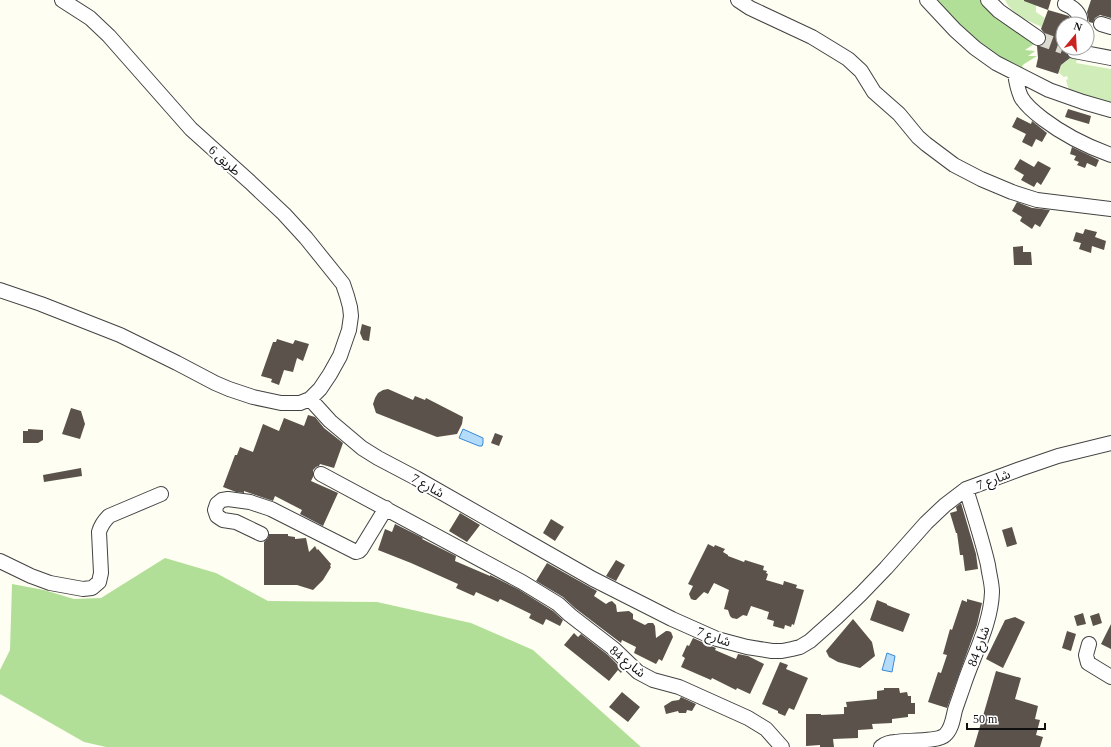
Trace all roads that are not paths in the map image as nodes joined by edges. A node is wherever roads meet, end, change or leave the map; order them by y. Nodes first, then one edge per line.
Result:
1 (62, 0) edge
2 (738, 0) edge
3 (927, 0) edge
4 (988, 0) edge
5 (997, 0) edge
6 (1064, 4) dead end
7 (1079, 16) edge
8 (1012, 21) junction
9 (1038, 38) tunnel mouth
10 (1095, 54) edge
11 (1111, 58) edge
12 (1015, 73) junction
13 (1111, 110) edge
14 (1111, 154) edge
15 (1111, 209) edge
16 (0, 290) edge
17 (310, 399) junction
18 (1111, 443) edge
19 (321, 474) dead end
20 (966, 489) junction
21 (161, 494) dead end
22 (386, 508) junction
23 (260, 534) dead end
24 (0, 561) edge
25 (1089, 644) dead end
26 (1111, 677) edge
27 (782, 747) edge
28 (881, 747) edge

1 - 17 street, طريق 6
2 - 15 street
3 - 12 street
4 - 8 street
5 - 8 street
6 - 7 street
8 - 9 street
10 - 11 street
12 - 13 street
12 - 14 street
16 - 17 street
17 - 20 street, شارع 7
18 - 20 street, شارع 7
19 - 22 street, شارع 84
20 - 28 street, شارع 84
21 - 24 street
22 - 23 street
22 - 27 street, شارع 84
25 - 26 street

